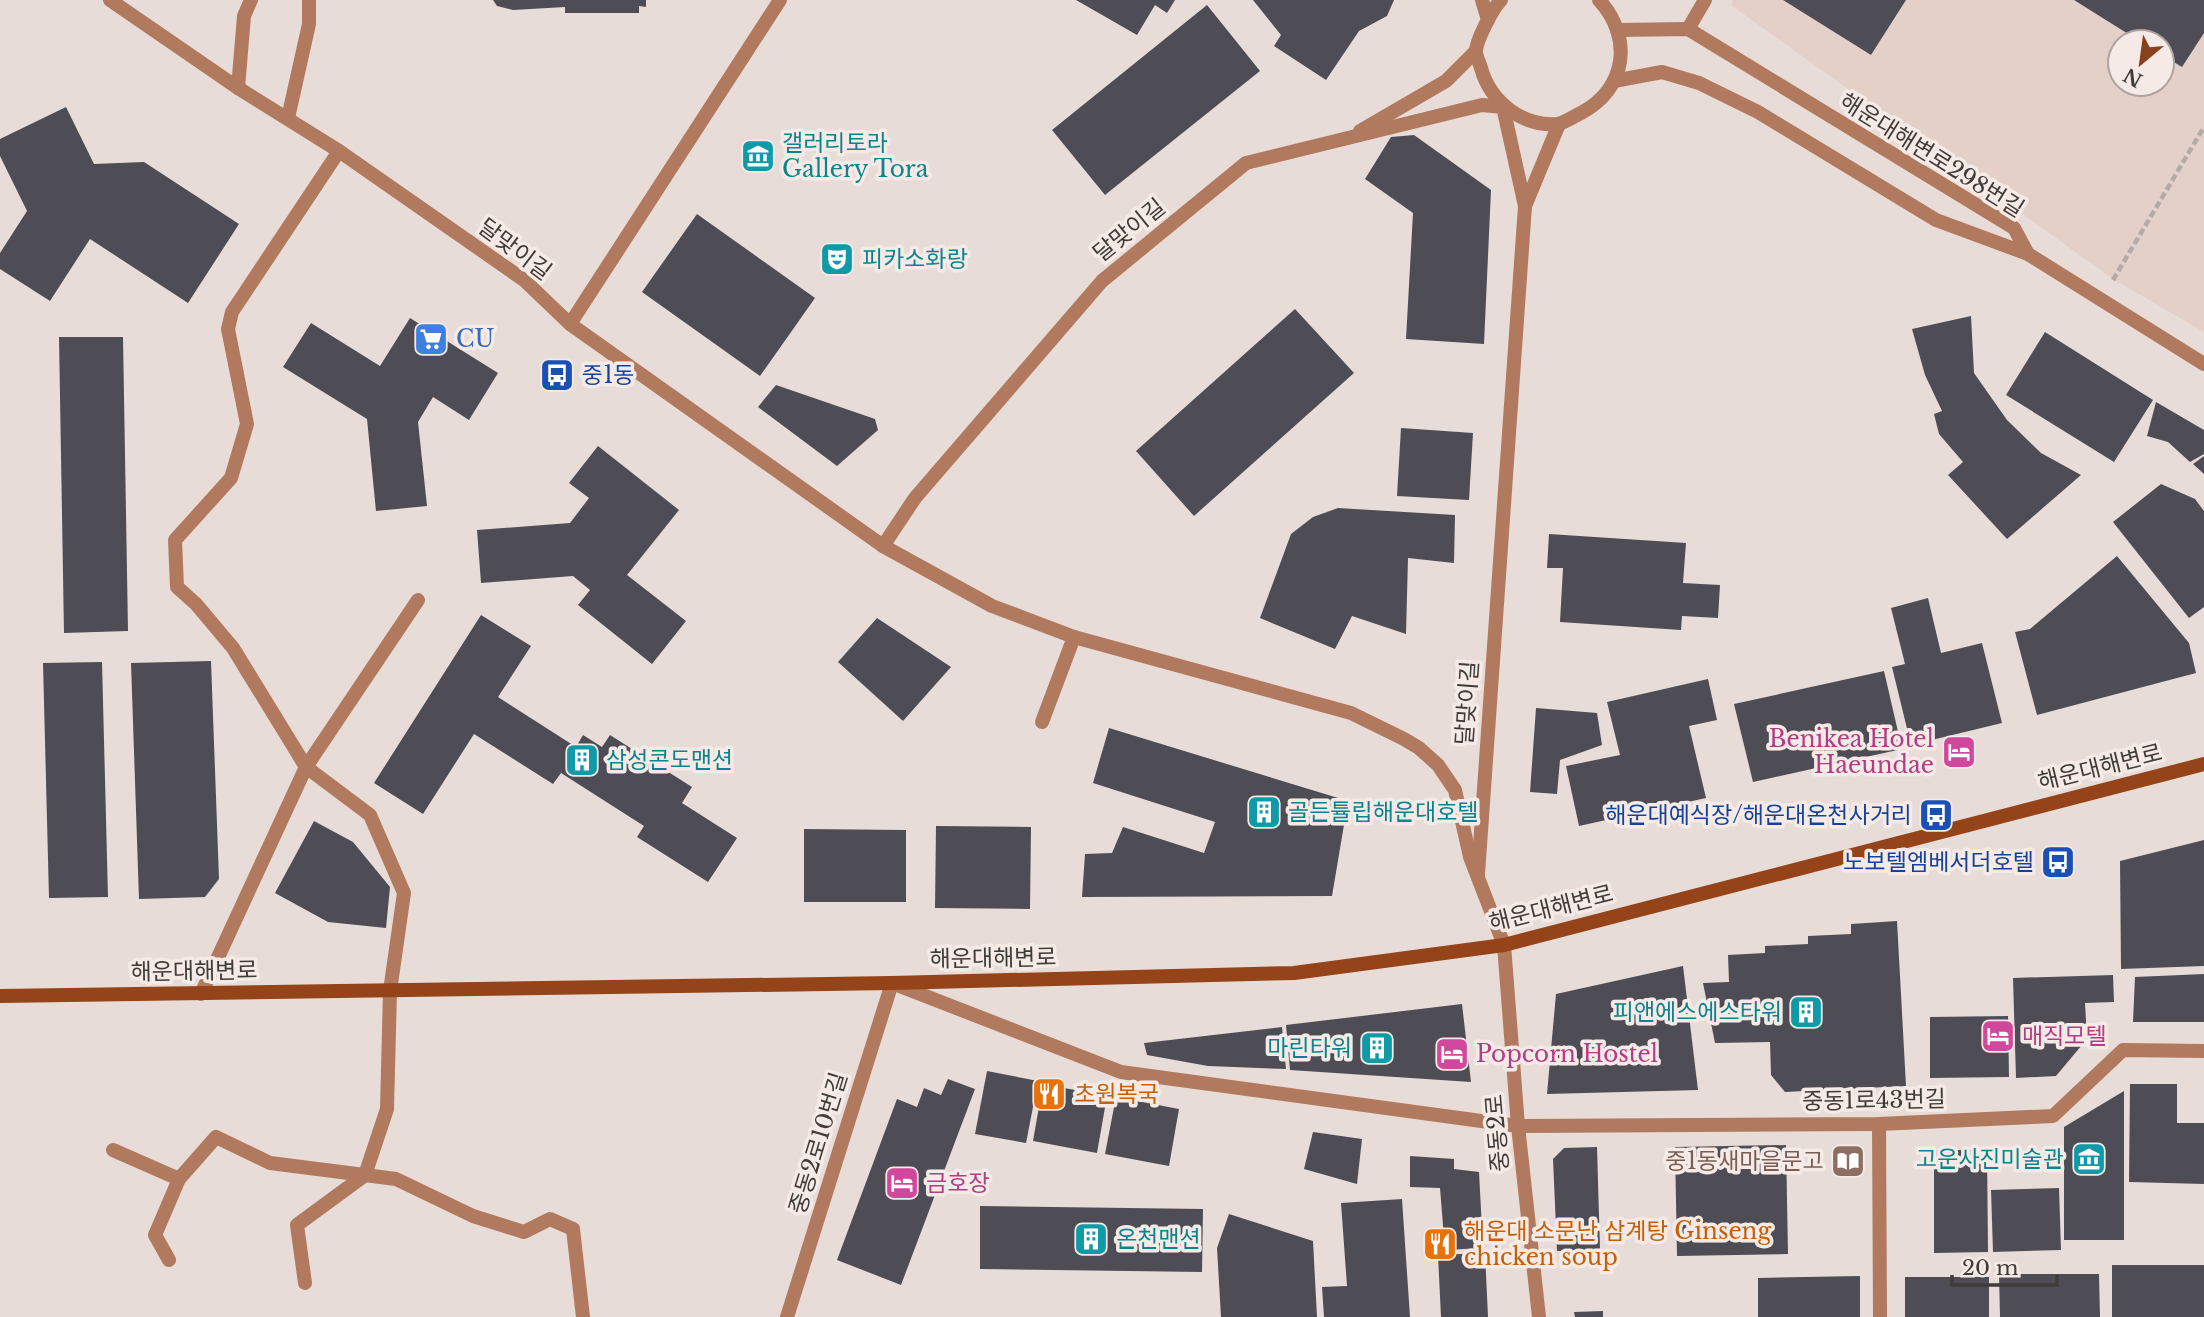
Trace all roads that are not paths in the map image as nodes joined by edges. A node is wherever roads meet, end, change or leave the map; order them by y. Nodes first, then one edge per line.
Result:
1 (110, 0) edge
2 (251, 0) edge
3 (309, 0) edge
4 (780, 0) edge
5 (1482, 0) edge
6 (1501, 0) edge
7 (1600, 0) edge
8 (1705, 0) edge
9 (1488, 20) junction
10 (1688, 29) junction
11 (1617, 30) junction
12 (1476, 51) junction
13 (1614, 81) junction
14 (238, 88) junction
15 (1503, 107) junction
16 (288, 118) junction
17 (1559, 124) junction
18 (1347, 138) junction
19 (339, 151) junction
20 (1525, 206) junction
21 (2028, 254) junction
22 (570, 324) junction
23 (2204, 364) edge
24 (883, 546) junction
25 (418, 600) dead end
26 (1074, 637) junction
27 (1042, 722) dead end
28 (2204, 764) edge
29 (306, 767) junction
30 (1478, 874) junction
31 (1504, 945) junction
32 (892, 983) junction
33 (390, 991) junction
34 (201, 994) junction
35 (0, 996) edge
36 (2204, 1051) edge
37 (1879, 1124) junction
38 (1518, 1126) junction
39 (113, 1150) dead end
40 (365, 1175) junction
41 (179, 1179) junction
42 (169, 1260) dead end
43 (305, 1283) dead end
44 (583, 1317) edge
45 (787, 1317) edge
46 (1539, 1317) edge
47 (1880, 1317) edge

1 - 14 street, 달맞이길
2 - 14 street
3 - 16 street
4 - 22 street
5 - 9 street
6 - 9 street
7 - 11 street
8 - 10 street
9 - 12 street
10 - 11 street
10 - 21 street, 해운대해변로298번길
11 - 13 street
12 - 15 street
12 - 18 street
13 - 17 street
13 - 21 street
14 - 16 street, 달맞이길
15 - 17 street
15 - 18 street, 달맞이길
15 - 20 street
16 - 19 street, 달맞이길
17 - 20 street, 달맞이길
18 - 24 street, 달맞이길
19 - 22 street, 달맞이길
19 - 29 street
20 - 30 street, 달맞이길
21 - 23 street, 해운대해변로298번길
22 - 24 street, 달맞이길
24 - 26 street, 달맞이길
25 - 29 street
26 - 27 street
26 - 30 street, 달맞이길
28 - 31 main road, 해운대해변로
29 - 33 street
29 - 34 street
30 - 31 street, 달맞이길
31 - 32 main road, 해운대해변로
31 - 38 street, 중동2로
32 - 33 main road, 해운대해변로
32 - 38 street, 해운대해변로
32 - 45 street, 중동2로10번길
33 - 34 main road, 해운대해변로
33 - 40 street
34 - 35 main road, 해운대해변로
36 - 37 street, 중동1로43번길
37 - 38 street, 중동1로43번길
37 - 47 street
38 - 46 street, 중동2로
39 - 41 street
40 - 41 street
40 - 43 street
40 - 44 street
41 - 42 street

